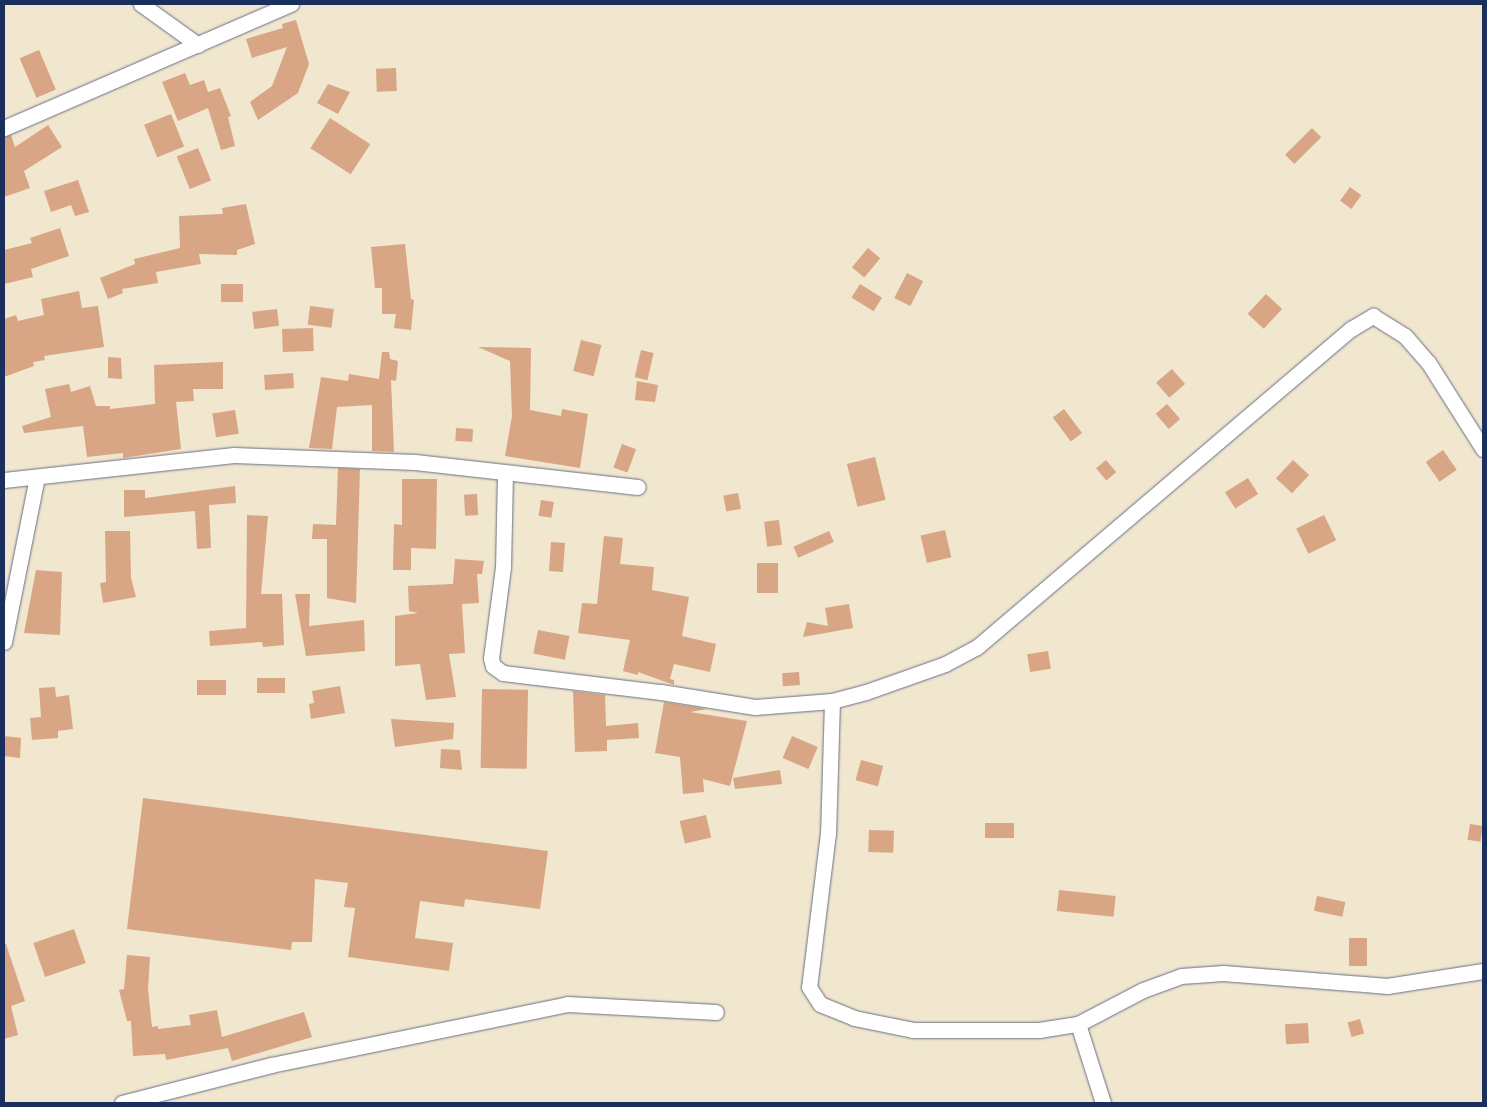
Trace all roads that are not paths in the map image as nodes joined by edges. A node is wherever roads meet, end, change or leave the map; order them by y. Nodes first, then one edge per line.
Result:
1 (141, 4) edge
2 (291, 4) edge
3 (198, 45) junction
4 (4, 128) edge
5 (1483, 449) edge
6 (505, 473) junction
7 (37, 477) junction
8 (4, 479) edge
9 (638, 487) dead end
10 (4, 642) edge
11 (832, 701) junction
12 (1483, 971) edge
13 (716, 1012) dead end
14 (1078, 1024) junction
15 (122, 1103) edge
16 (1103, 1103) edge

1 - 3 street
2 - 3 street
3 - 4 street
5 - 11 street
6 - 7 street
6 - 9 street
6 - 11 street
7 - 8 street
7 - 10 street
11 - 14 street
12 - 14 street
13 - 15 street
14 - 16 street

